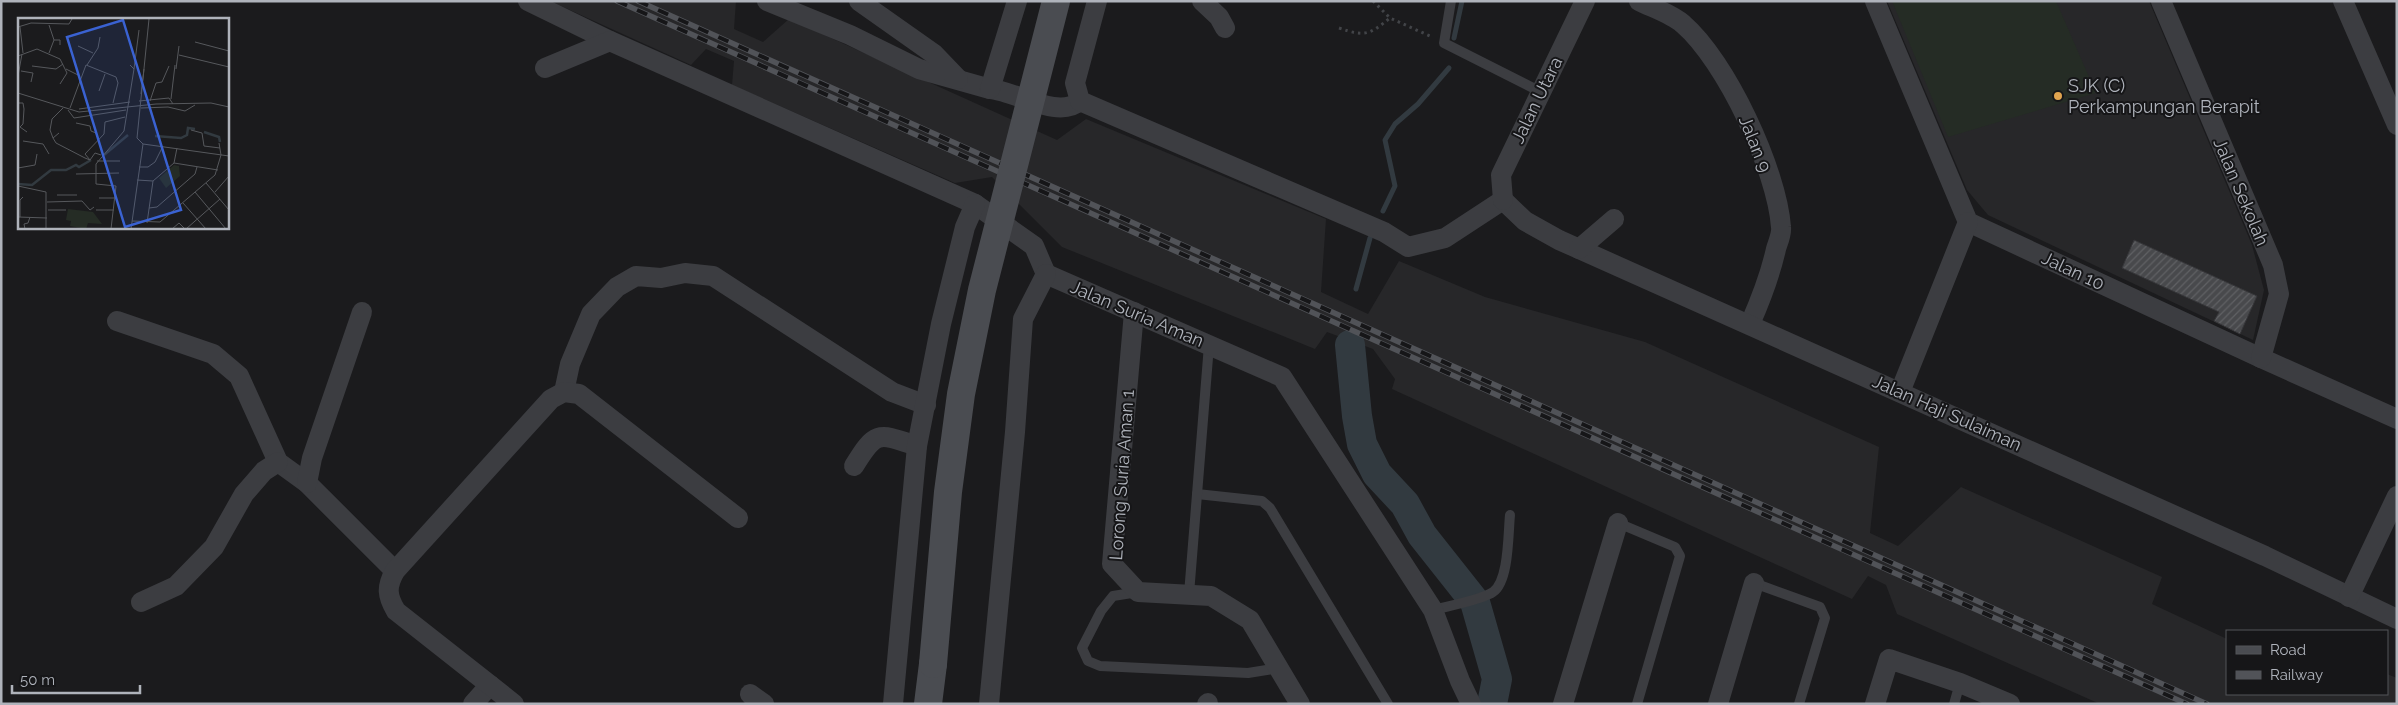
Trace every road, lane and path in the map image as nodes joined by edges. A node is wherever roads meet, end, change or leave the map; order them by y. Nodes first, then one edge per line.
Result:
1 (528, 1) edge
2 (766, 1) edge
3 (860, 1) edge
4 (1017, 1) edge
5 (1056, 1) edge
6 (1098, 1) edge
7 (1202, 1) edge
8 (1373, 1) edge
9 (1451, 1) edge
10 (1585, 1) edge
11 (1639, 1) edge
12 (1875, 1) edge
13 (2161, 1) edge
14 (2344, 1) edge
15 (1390, 18) junction
16 (1225, 28) dead end
17 (1338, 28) dead end
18 (610, 41) junction
19 (1444, 43) junction
20 (545, 68) dead end
21 (958, 79) junction
22 (990, 89) junction
23 (1541, 92) junction
24 (1080, 101) junction
25 (2397, 125) edge
26 (1503, 200) junction
27 (975, 204) junction
28 (1614, 219) dead end
29 (1968, 222) junction
30 (1579, 249) junction
31 (1046, 274) junction
32 (362, 312) dead end
33 (1134, 312) junction
34 (117, 321) dead end
35 (1750, 324) junction
36 (1209, 345) junction
37 (2261, 358) junction
38 (564, 392) junction
39 (1900, 392) junction
40 (926, 405) junction
41 (2397, 418) edge
42 (916, 446) junction
43 (278, 462) junction
44 (854, 466) dead end
45 (307, 483) junction
46 (1197, 494) junction
47 (2397, 496) edge
48 (1510, 515) dead end
49 (738, 518) dead end
50 (1618, 523) joint
51 (395, 572) junction
52 (1754, 582) joint
53 (1138, 592) junction
54 (1188, 594) junction
55 (2348, 598) junction
56 (141, 602) dead end
57 (1433, 610) junction
58 (2397, 619) edge
59 (1279, 668) junction
60 (1960, 683) junction
61 (490, 685) junction
62 (474, 704) edge
63 (514, 704) edge
64 (893, 704) edge
65 (928, 704) edge
66 (989, 704) edge
67 (1300, 704) edge
68 (1388, 704) edge
69 (1471, 704) edge
70 (1563, 704) edge
71 (1637, 704) edge
72 (1718, 704) edge
73 (1799, 704) edge
74 (1875, 704) edge
75 (1954, 704) edge
76 (2010, 704) edge

1 - 18 street
2 - 21 street
3 - 21 street
4 - 22 street
5 - 65 street, bridge
6 - 24 street
7 - 16 street
8 - 15 path
9 - 19 lane
10 - 23 street, Jalan Utara
11 - 35 street, Jalan 9
12 - 29 street
13 - 37 street, Jalan Sekolah
14 - 25 street
15 - 17 path
15 - 19 path
18 - 20 street
18 - 27 street
19 - 23 lane
21 - 22 street
22 - 24 street
23 - 26 street, Jalan Utara
24 - 26 street
26 - 30 street, Jalan Haji Sulaiman
27 - 31 street
27 - 40 street
28 - 30 street
29 - 37 street, Jalan 10
29 - 39 street
30 - 35 street, Jalan Haji Sulaiman
31 - 33 street, Jalan Suria Aman
31 - 66 street
32 - 45 street
33 - 36 street, Jalan Suria Aman
33 - 53 street, Lorong Suria Aman 1
34 - 43 street
35 - 39 street, Jalan Haji Sulaiman
36 - 46 lane
36 - 57 street, Jalan Suria Aman
37 - 41 street, Jalan 10
38 - 40 street
38 - 49 street
38 - 51 street
39 - 55 street, Jalan Haji Sulaiman
40 - 42 street
42 - 44 street
42 - 64 street
43 - 45 street
43 - 56 street
45 - 51 street
46 - 54 lane
46 - 68 lane
47 - 55 street
48 - 57 lane
50 - 70 street
50 - 71 lane
51 - 61 street
52 - 72 street
52 - 73 lane
53 - 54 street
53 - 59 lane
54 - 59 street
55 - 58 street, Jalan Haji Sulaiman
57 - 69 street, Jalan Suria Aman
59 - 67 street
60 - 74 street
60 - 75 lane
60 - 76 street
61 - 62 street
61 - 63 street

